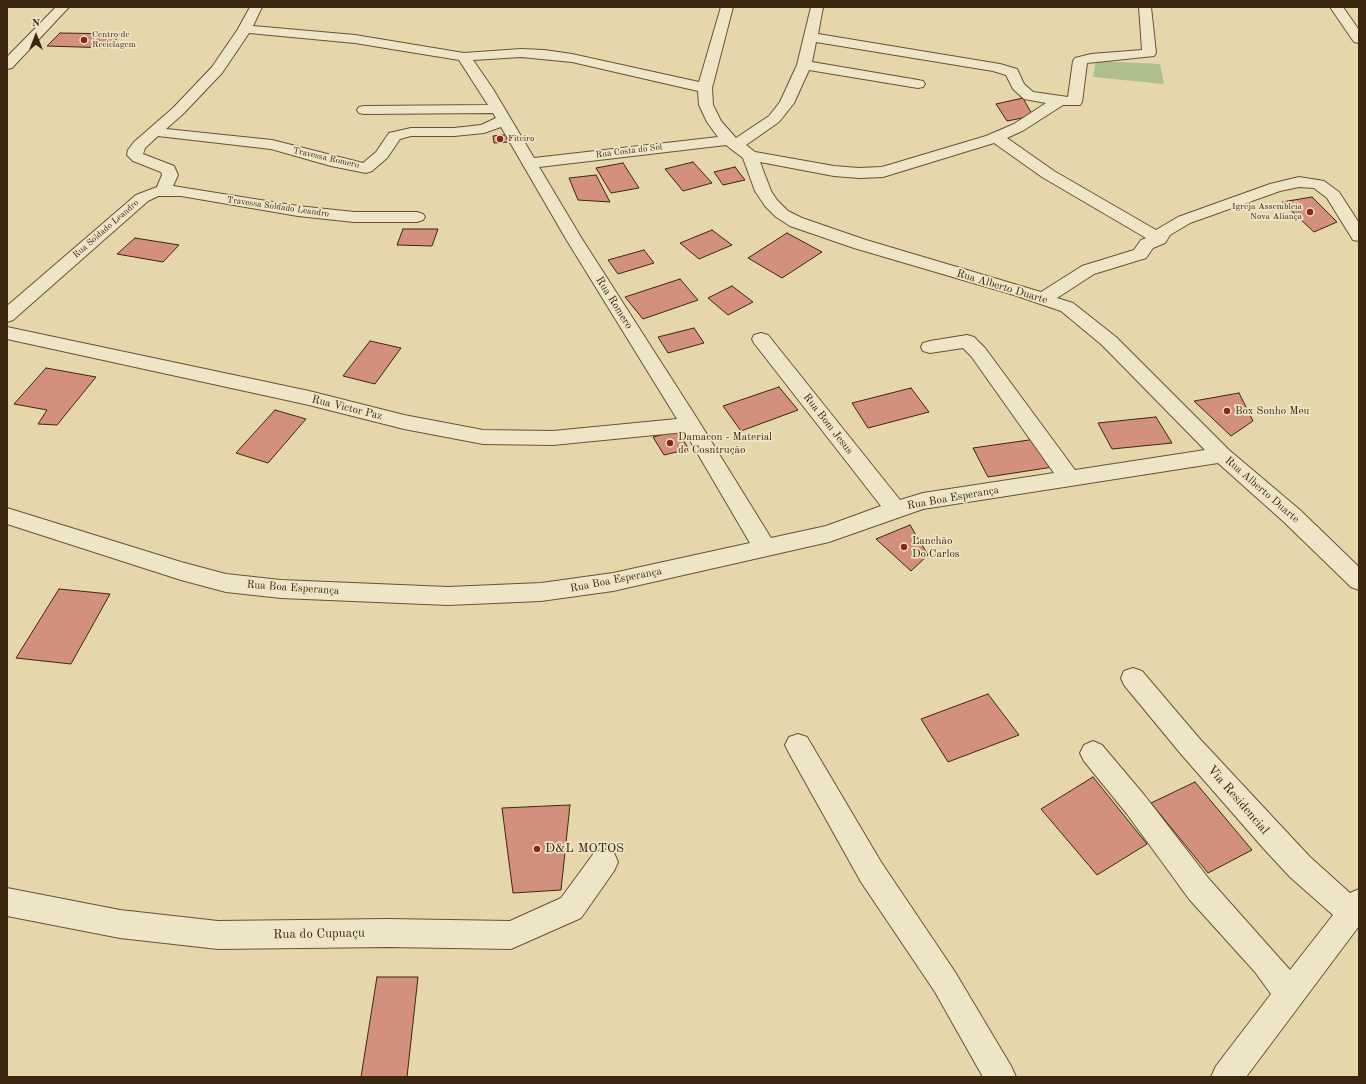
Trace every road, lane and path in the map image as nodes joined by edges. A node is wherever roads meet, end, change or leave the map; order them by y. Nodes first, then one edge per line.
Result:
1 (63, 7) edge
2 (256, 7) edge
3 (726, 7) edge
4 (817, 7) edge
5 (1145, 7) edge
6 (1336, 7) edge
7 (245, 29) junction
8 (812, 37) junction
9 (1359, 39) edge
10 (464, 57) junction
11 (804, 64) junction
12 (7, 65) edge
13 (918, 84) dead end
14 (705, 88) junction
15 (1060, 100) junction
16 (364, 110) dead end
17 (500, 114) junction
18 (156, 130) junction
19 (996, 137) junction
20 (732, 142) junction
21 (750, 156) junction
22 (530, 163) junction
23 (164, 191) junction
24 (417, 217) dead end
25 (1358, 232) edge
26 (1159, 239) junction
27 (1043, 299) junction
28 (7, 316) edge
29 (7, 333) edge
30 (761, 339) dead end
31 (930, 347) dead end
32 (691, 425) junction
33 (1222, 456) junction
34 (1069, 478) junction
35 (895, 509) junction
36 (7, 516) edge
37 (765, 548) junction
38 (1359, 581) edge
39 (1133, 678) dead end
40 (798, 745) dead end
41 (1093, 753) dead end
42 (604, 862) dead end
43 (7, 902) edge
44 (1355, 908) edge
45 (1290, 994) junction
46 (1000, 1077) edge
47 (1227, 1077) edge

1 - 12 street
2 - 7 street
3 - 14 street
4 - 8 street
5 - 15 street
6 - 9 street
7 - 10 street
7 - 18 street
8 - 11 street
8 - 15 street
10 - 14 street
10 - 17 street, Rua Romero
11 - 13 street
11 - 20 street
14 - 20 street
15 - 19 street
16 - 17 street
17 - 18 street, Travessa Romero
17 - 22 street, Rua Romero
18 - 23 street
19 - 21 street
19 - 26 street
20 - 21 street
20 - 22 street, Rua Costa do Sol
21 - 27 street, Rua Alberto Duarte
22 - 32 street, Rua Romero
23 - 24 street, Travessa Soldado Leandro
23 - 28 street, Rua Soldado Leandro
25 - 26 street
26 - 27 street
27 - 33 street, Rua Alberto Duarte
29 - 32 street, Rua Victor Paz
30 - 35 street, Rua Bom Jesus
31 - 34 street
32 - 37 street, Rua Romero
33 - 34 street, Rua Boa Esperança
33 - 38 street, Rua Alberto Duarte
34 - 35 street, Rua Boa Esperança
35 - 37 street, Rua Boa Esperança
36 - 37 street, Rua Boa Esperança
39 - 44 street, Via Residencial
40 - 46 street
41 - 45 street
42 - 43 street, Rua do Cupuaçu
44 - 45 street
45 - 47 street

